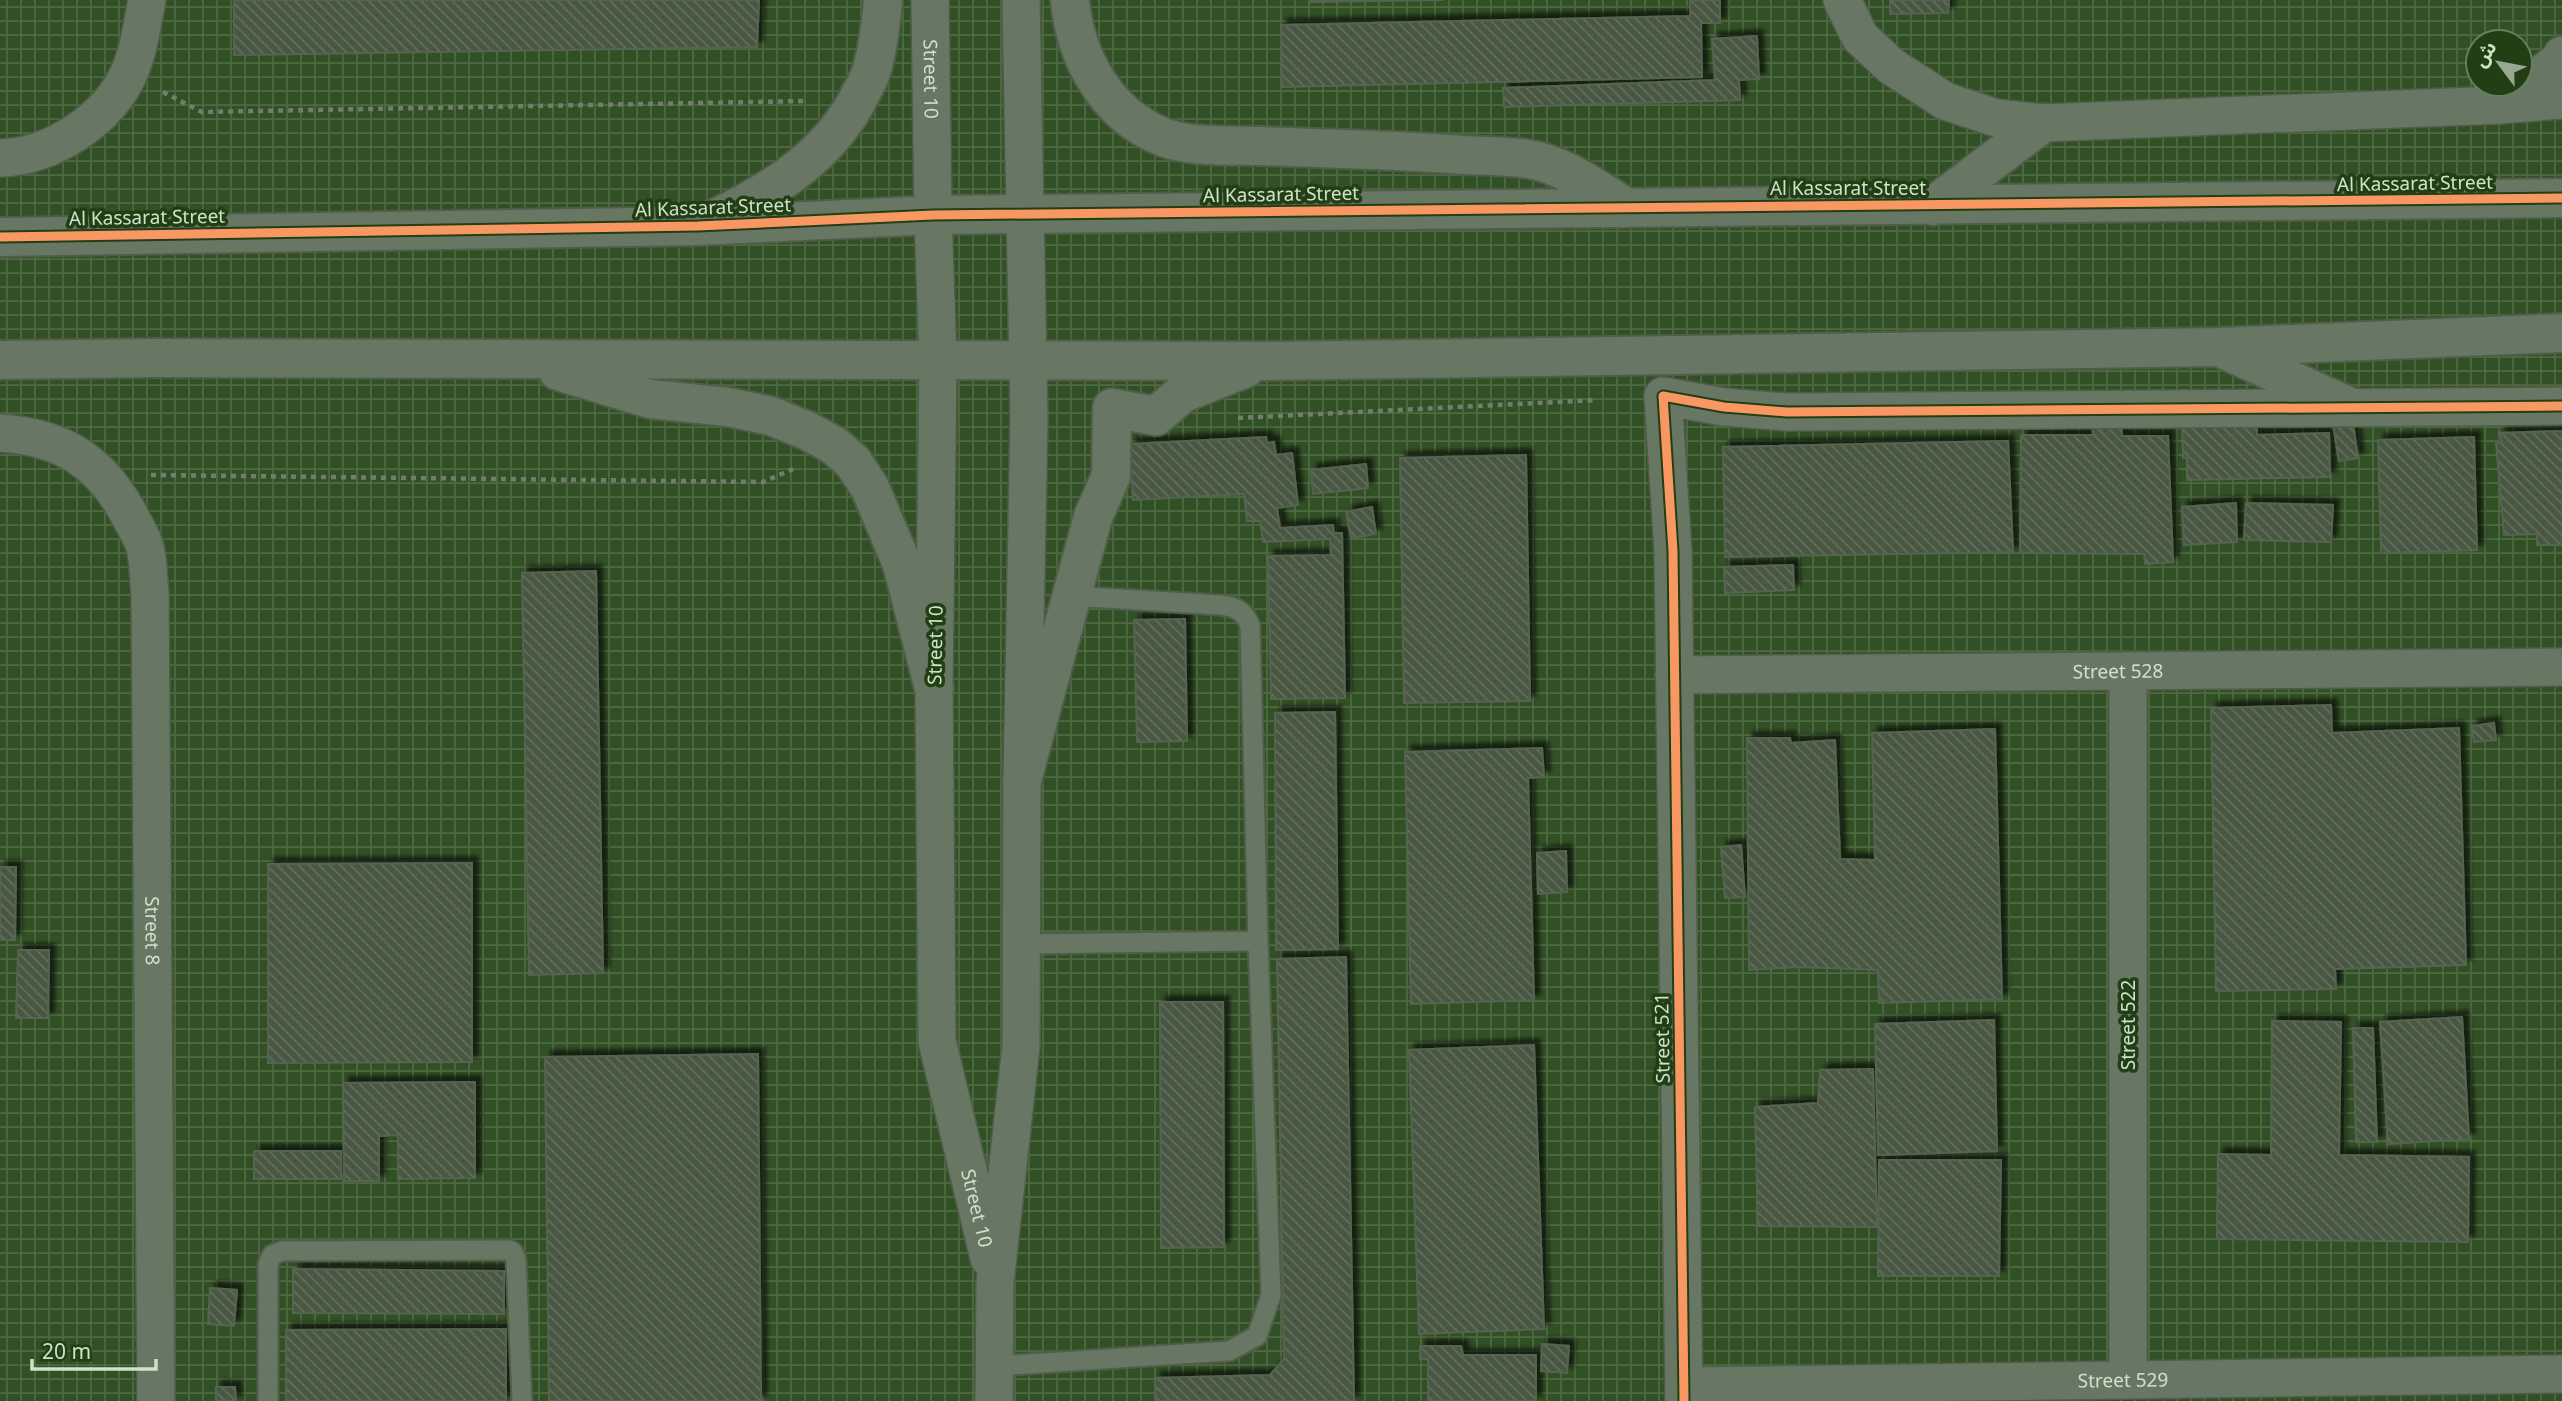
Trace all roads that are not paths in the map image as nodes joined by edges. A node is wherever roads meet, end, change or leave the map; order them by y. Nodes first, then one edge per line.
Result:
1 (147, 0) edge
2 (883, 0) edge
3 (930, 0) edge
4 (1021, 0) edge
5 (1070, 0) edge
6 (1842, 0) edge
7 (2562, 55) edge
8 (2562, 100) edge
9 (2499, 105) junction
10 (2043, 123) junction
11 (0, 158) edge
12 (2562, 198) edge
13 (1933, 206) junction
14 (1627, 208) junction
15 (1025, 214) junction
16 (933, 215) junction
17 (698, 226) junction
18 (0, 237) edge
19 (2562, 333) edge
20 (2217, 347) junction
21 (519, 359) junction
22 (0, 360) edge
23 (1028, 360) junction
24 (1268, 360) junction
25 (938, 361) junction
26 (2562, 406) edge
27 (2348, 407) junction
28 (0, 433) edge
29 (1071, 596) junction
30 (2562, 667) edge
31 (2129, 671) junction
32 (1674, 675) junction
33 (934, 688) junction
34 (1022, 780) junction
35 (1258, 940) junction
36 (1023, 944) junction
37 (995, 1283) junction
38 (2562, 1374) edge
39 (2128, 1380) junction
40 (994, 1383) edge
41 (1684, 1394) edge
42 (156, 1401) edge
43 (268, 1401) edge
44 (522, 1401) edge

1 - 11 street
2 - 17 street
3 - 16 street, Street 10
4 - 15 street, Street 10
5 - 14 street
6 - 10 street
7 - 9 street
8 - 9 street
9 - 10 street
10 - 13 street
12 - 13 street, Al Kassarat Street
13 - 14 street, Al Kassarat Street
14 - 15 street, Al Kassarat Street
15 - 16 street, Al Kassarat Street
15 - 23 street, Street 10
16 - 17 street, Al Kassarat Street
16 - 25 street, Street 10
17 - 18 street, Al Kassarat Street
19 - 20 street
20 - 24 street
20 - 27 street
21 - 22 street
21 - 25 street
21 - 33 street
23 - 24 street
23 - 25 street
23 - 34 street, Street 10
24 - 29 street
25 - 33 street, Street 10
26 - 27 street
27 - 32 street
28 - 42 street, Street 8
29 - 34 street
29 - 35 lane
30 - 31 street, Street 528
31 - 32 street, Street 528
31 - 39 street, Street 522
32 - 41 street, Street 521
33 - 37 street, Street 10
34 - 36 street, Street 10
35 - 36 lane
35 - 40 lane
36 - 37 street, Street 10
37 - 40 street, Street 10
38 - 39 street, Street 529
39 - 41 street, Street 529
43 - 44 lane

